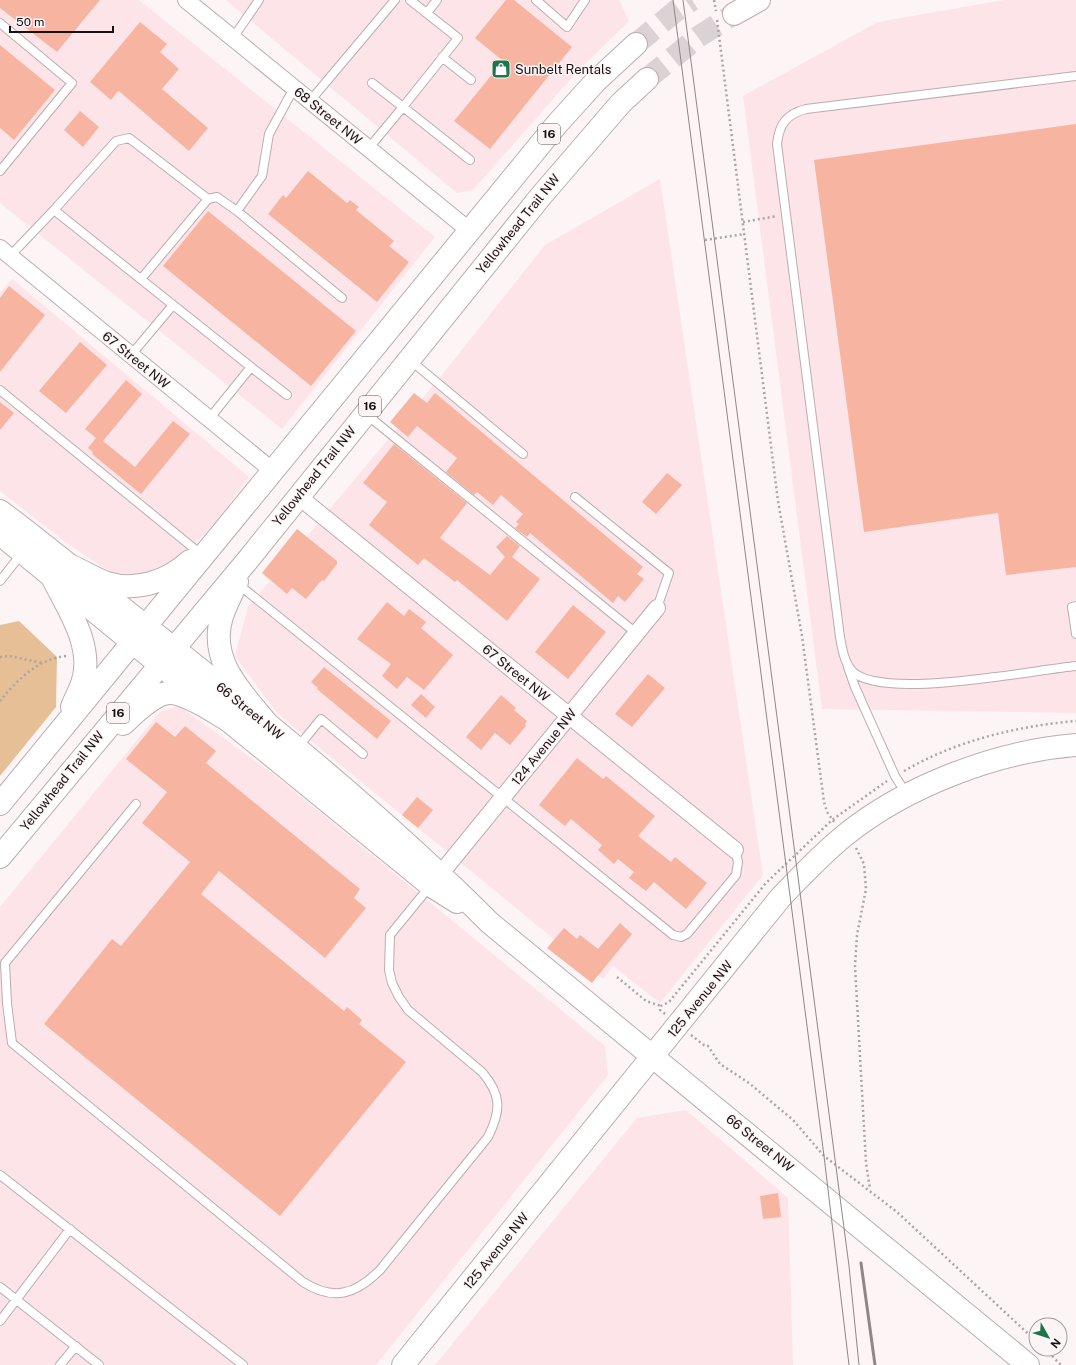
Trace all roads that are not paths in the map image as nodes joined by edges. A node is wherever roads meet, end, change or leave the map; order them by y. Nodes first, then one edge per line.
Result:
1 (186, 0) edge
2 (259, 0) edge
3 (395, 0) edge
4 (410, 0) edge
5 (437, 0) edge
6 (536, 0) edge
7 (585, 0) edge
8 (759, 0) edge
9 (426, 13) junction
10 (734, 14) tunnel mouth
11 (0, 23) edge
12 (233, 38) junction
13 (636, 44) tunnel mouth
14 (442, 57) junction
15 (1076, 76) edge
16 (646, 79) tunnel mouth
17 (471, 80) dead end
18 (372, 83) dead end
19 (294, 88) junction
20 (310, 101) junction
21 (403, 107) junction
22 (368, 149) junction
23 (470, 160) dead end
24 (0, 171) edge
25 (208, 200) junction
26 (54, 210) junction
27 (237, 211) junction
28 (470, 231) junction
29 (3, 257) edge
30 (141, 279) junction
31 (342, 298) dead end
32 (173, 305) junction
33 (131, 355) junction
34 (408, 359) junction
35 (251, 368) junction
36 (0, 390) edge
37 (287, 395) dead end
38 (364, 413) junction
39 (209, 419) junction
40 (523, 454) dead end
41 (273, 471) junction
42 (298, 496) junction
43 (575, 496) dead end
44 (0, 511) edge
45 (0, 534) edge
46 (22, 553) junction
47 (201, 555) junction
48 (71, 566) junction
49 (52, 577) junction
50 (0, 581) edge
51 (234, 581) junction
52 (1076, 606) edge
53 (657, 608) joint
54 (636, 633) junction
55 (1076, 634) edge
56 (140, 635) junction
57 (166, 656) junction
58 (846, 661) junction
59 (1076, 666) edge
60 (569, 716) junction
61 (231, 722) junction
62 (266, 722) junction
63 (62, 729) junction
64 (1076, 745) edge
65 (296, 749) junction
66 (363, 754) dead end
67 (78, 762) junction
68 (907, 795) junction
69 (502, 797) junction
70 (0, 804) edge
71 (136, 804) dead end
72 (735, 850) joint
73 (0, 857) edge
74 (435, 879) junction
75 (654, 1056) junction
76 (0, 1174) edge
77 (70, 1230) junction
78 (0, 1287) edge
79 (17, 1299) junction
80 (0, 1321) edge
81 (76, 1346) junction
82 (60, 1365) edge
83 (100, 1365) edge
84 (243, 1365) edge
85 (403, 1365) edge
86 (1028, 1365) edge

1 - 12 street, 68 Street NW
2 - 12 lane
3 - 20 lane
4 - 9 lane
5 - 9 lane
6 - 7 lane
8 - 10 main road
9 - 14 lane
11 - 24 lane
12 - 19 street, 68 Street NW
13 - 28 main road, 16
14 - 17 lane
14 - 21 lane
15 - 58 lane
16 - 34 main road, Yellowhead Trail NW / 16
18 - 21 lane
19 - 20 street, 68 Street NW
19 - 27 lane
20 - 22 street, 68 Street NW
21 - 22 lane
21 - 23 lane
22 - 28 street, 68 Street NW
25 - 26 lane
25 - 27 lane
25 - 30 lane
26 - 29 lane
26 - 30 lane
27 - 31 lane
28 - 41 main road, 16
29 - 33 street, 67 Street NW
30 - 32 lane
32 - 33 lane
32 - 35 lane
33 - 39 street, 67 Street NW
34 - 38 main road, Yellowhead Trail NW / 16
34 - 40 lane
35 - 37 lane
35 - 39 lane
36 - 47 lane
38 - 42 main road, Yellowhead Trail NW / 16
38 - 54 lane
39 - 41 street, 67 Street NW
41 - 47 main road, 16
42 - 51 main road, Yellowhead Trail NW / 16
42 - 60 street, 67 Street NW
43 - 53 lane
44 - 48 main road, 66 Street NW
45 - 46 main road, 66 Street NW
46 - 49 main road, 66 Street NW
46 - 50 lane
47 - 48 main road
47 - 56 main road, 16
48 - 56 main road, 66 Street NW
49 - 56 main road, 66 Street NW
49 - 63 main road
51 - 57 main road, Yellowhead Trail NW / 16
51 - 62 main road, Yellowhead Trail NW
51 - 69 lane
52 - 55 lane
53 - 54 street, 124 Avenue NW
54 - 60 street, 124 Avenue NW
56 - 57 main road, 66 Street NW
56 - 63 main road, 16
57 - 61 main road, 66 Street NW
57 - 62 main road, 66 Street NW
57 - 67 main road, Yellowhead Trail NW / 16
58 - 59 lane
58 - 68 lane
60 - 69 street, 124 Avenue NW
60 - 72 street, 67 Street NW
61 - 67 main road
61 - 74 main road, 66 Street NW
62 - 65 main road, 66 Street NW
63 - 70 main road, 16
64 - 68 main road, 125 Avenue NW
65 - 66 lane
65 - 74 main road, 66 Street NW
67 - 73 main road, Yellowhead Trail NW / 16
68 - 75 main road, 125 Avenue NW
69 - 72 lane
69 - 74 street, 124 Avenue NW
71 - 74 lane
74 - 75 main road, 66 Street NW
75 - 85 main road, 125 Avenue NW
75 - 86 main road, 66 Street NW
76 - 77 lane
77 - 79 lane
77 - 84 lane
78 - 79 lane
79 - 80 lane
79 - 81 lane
81 - 82 lane
81 - 83 lane

